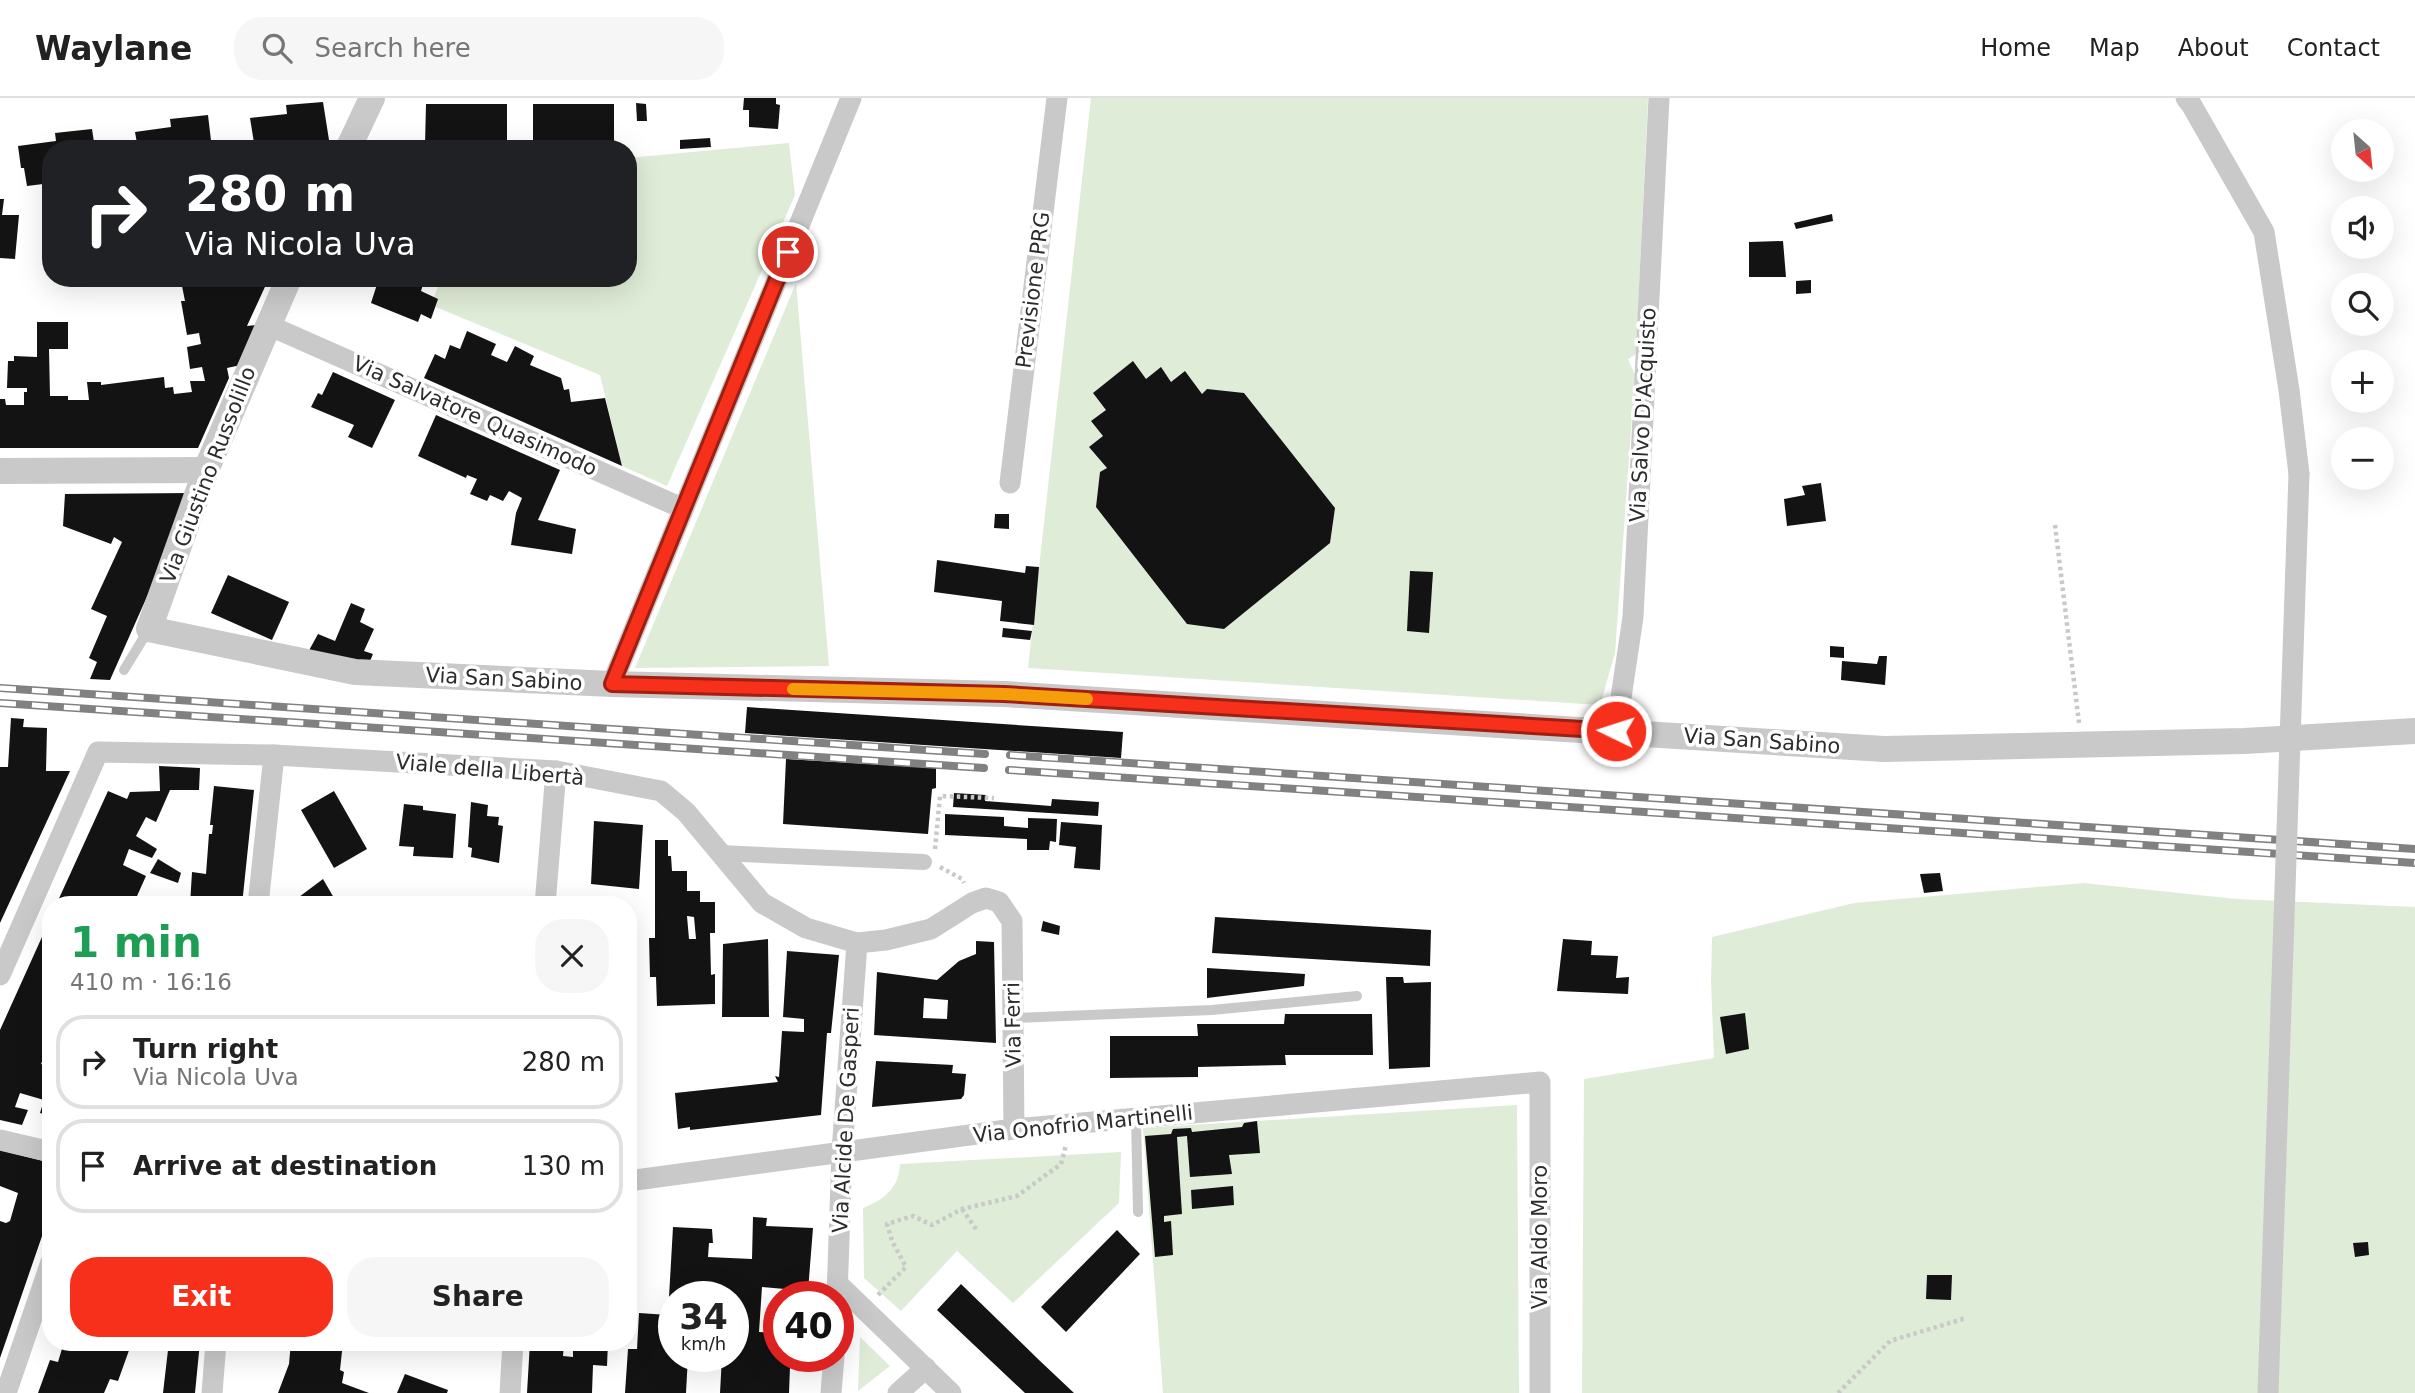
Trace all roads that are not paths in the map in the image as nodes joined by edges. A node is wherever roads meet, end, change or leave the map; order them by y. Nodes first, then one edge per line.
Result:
1 (372, 98) edge
2 (851, 98) edge
3 (1057, 98) edge
4 (1660, 98) edge
5 (2186, 98) edge
6 (352, 140) edge
7 (285, 287) edge
8 (268, 325) junction
9 (206, 470) junction
10 (0, 471) edge
11 (1010, 483) dead end
12 (682, 508) junction
13 (149, 629) junction
14 (124, 670) dead end
15 (612, 684) junction
16 (1616, 731) junction
17 (2415, 731) edge
18 (274, 755) junction
19 (556, 771) junction
20 (719, 853) junction
21 (929, 863) road end
22 (259, 896) edge
23 (546, 896) edge
24 (1012, 922) joint
25 (857, 943) junction
26 (0, 975) edge
27 (1357, 996) dead end
28 (1013, 1018) junction
29 (1540, 1082) joint
30 (1136, 1118) junction
31 (1014, 1129) junction
32 (0, 1140) edge
33 (42, 1150) edge
34 (842, 1152) junction
35 (637, 1180) edge
36 (1138, 1212) dead end
37 (838, 1281) edge
38 (42, 1288) edge
39 (854, 1302) edge
40 (215, 1351) edge
41 (512, 1351) edge
42 (926, 1368) junction
43 (833, 1372) edge
44 (6, 1393) edge
45 (212, 1393) edge
46 (510, 1393) edge
47 (831, 1393) edge
48 (898, 1393) edge
49 (951, 1393) edge
50 (1540, 1393) edge
51 (2267, 1393) edge

1 - 6 street
2 - 12 street
3 - 11 street, Previsione PRG
4 - 16 street, Via Salvo D'Acquisto
5 - 51 street, bridge
7 - 8 street, Via Giustino Russolillo
8 - 9 street, Via Giustino Russolillo
8 - 12 street, Via Salvatore Quasimodo
9 - 10 street
9 - 13 street, Via Giustino Russolillo
12 - 15 street
13 - 14 lane, Via Giustino Russolillo
13 - 15 street, Via San Sabino
15 - 16 street, Via San Sabino
16 - 17 street, Via San Sabino
18 - 19 street, Viale della Libertà
18 - 22 street
18 - 26 street, Viale della Libertà
19 - 20 street, Viale della Libertà
19 - 23 street
20 - 21 street
20 - 25 street, Viale della Libertà
24 - 25 street, Viale della Libertà
24 - 28 street, Via Ferri
25 - 34 street, Via Alcide De Gasperi
27 - 28 lane
28 - 31 street, Via Ferri
29 - 30 street, Via Onofrio Martinelli
29 - 50 street, Via Aldo Moro
30 - 31 street, Via Onofrio Martinelli
30 - 36 lane
31 - 34 street, Via Onofrio Martinelli
32 - 33 street
34 - 35 street, Via Onofrio Martinelli
34 - 37 street, Via Alcide De Gasperi
38 - 44 street
39 - 42 street
40 - 45 street
41 - 46 street
42 - 48 street
42 - 49 street
43 - 47 street

